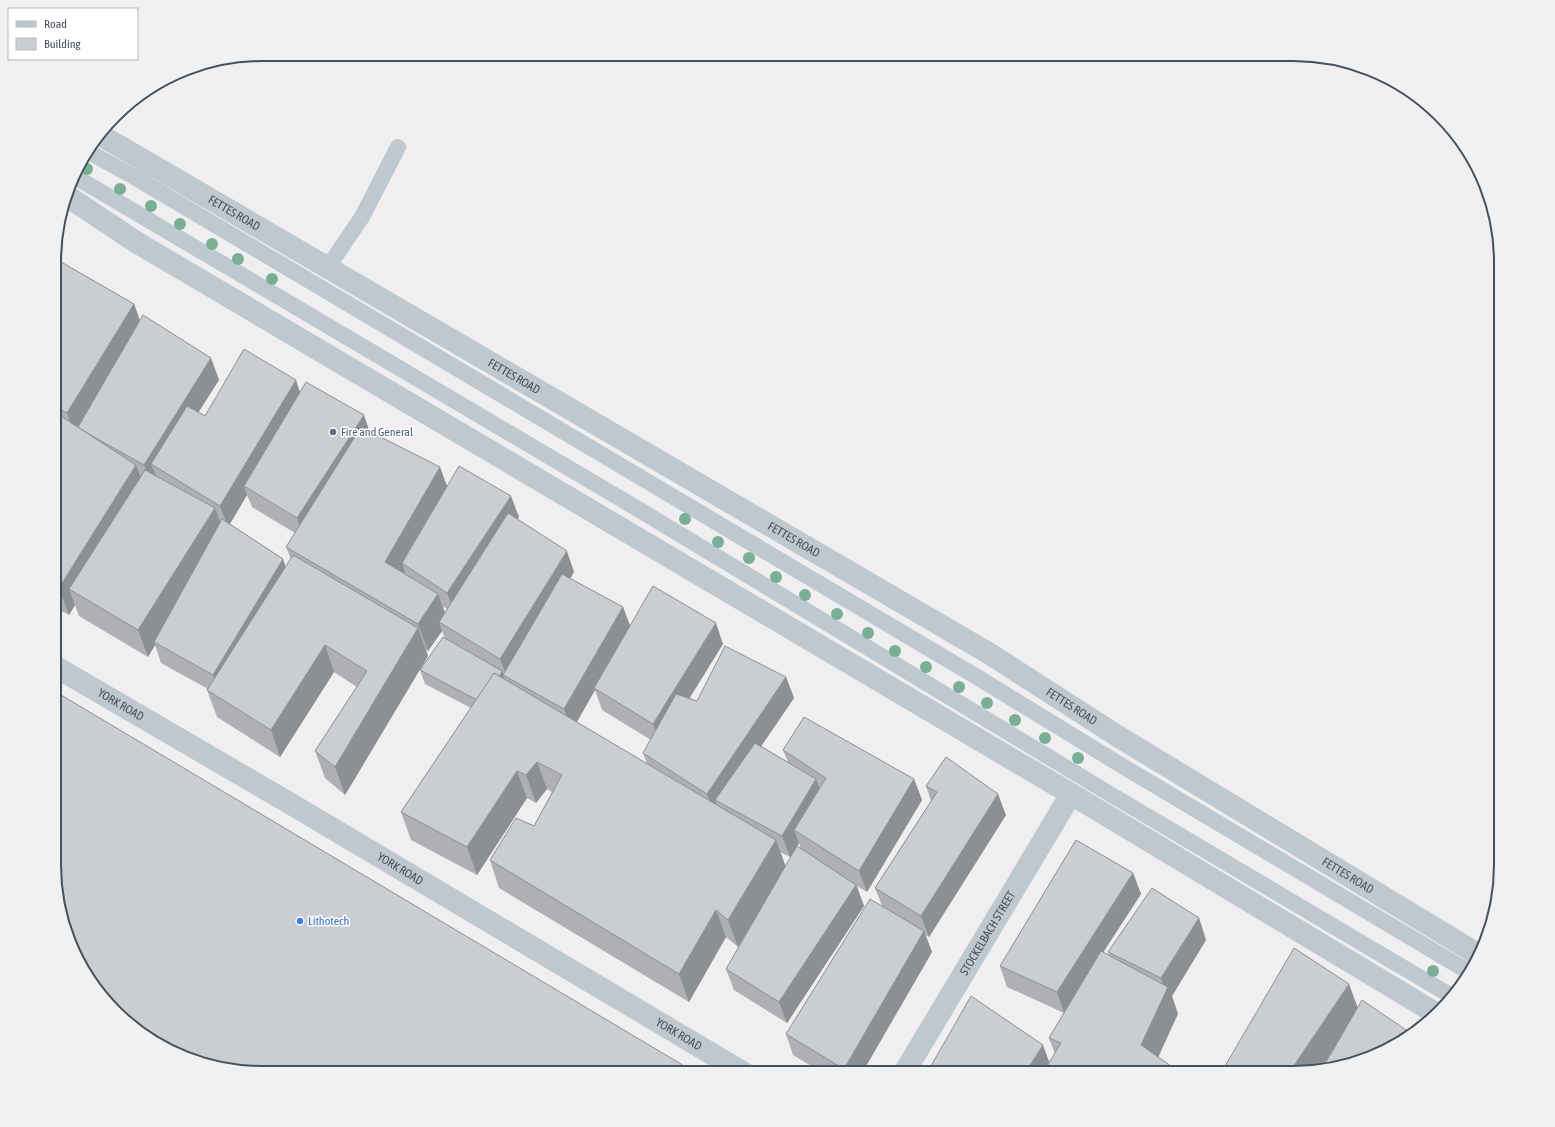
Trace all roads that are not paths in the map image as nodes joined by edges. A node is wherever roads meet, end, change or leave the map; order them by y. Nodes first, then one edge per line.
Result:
1 (114, 126) edge
2 (105, 138) edge
3 (398, 147) dead end
4 (93, 154) edge
5 (169, 175) junction
6 (79, 180) edge
7 (72, 198) edge
8 (328, 267) junction
9 (61, 670) edge
10 (1071, 794) junction
11 (1474, 952) edge
12 (1465, 969) edge
13 (1447, 994) edge
14 (1431, 1011) edge
15 (732, 1066) edge
16 (908, 1066) edge

1 - 5 street
2 - 5 street, FETTES ROAD
3 - 8 lane
4 - 12 lane
5 - 8 street, FETTES ROAD
6 - 13 lane
7 - 10 street
8 - 11 street, FETTES ROAD
9 - 15 street, YORK ROAD
10 - 14 street
10 - 16 street, STOCKELBACH STREET

